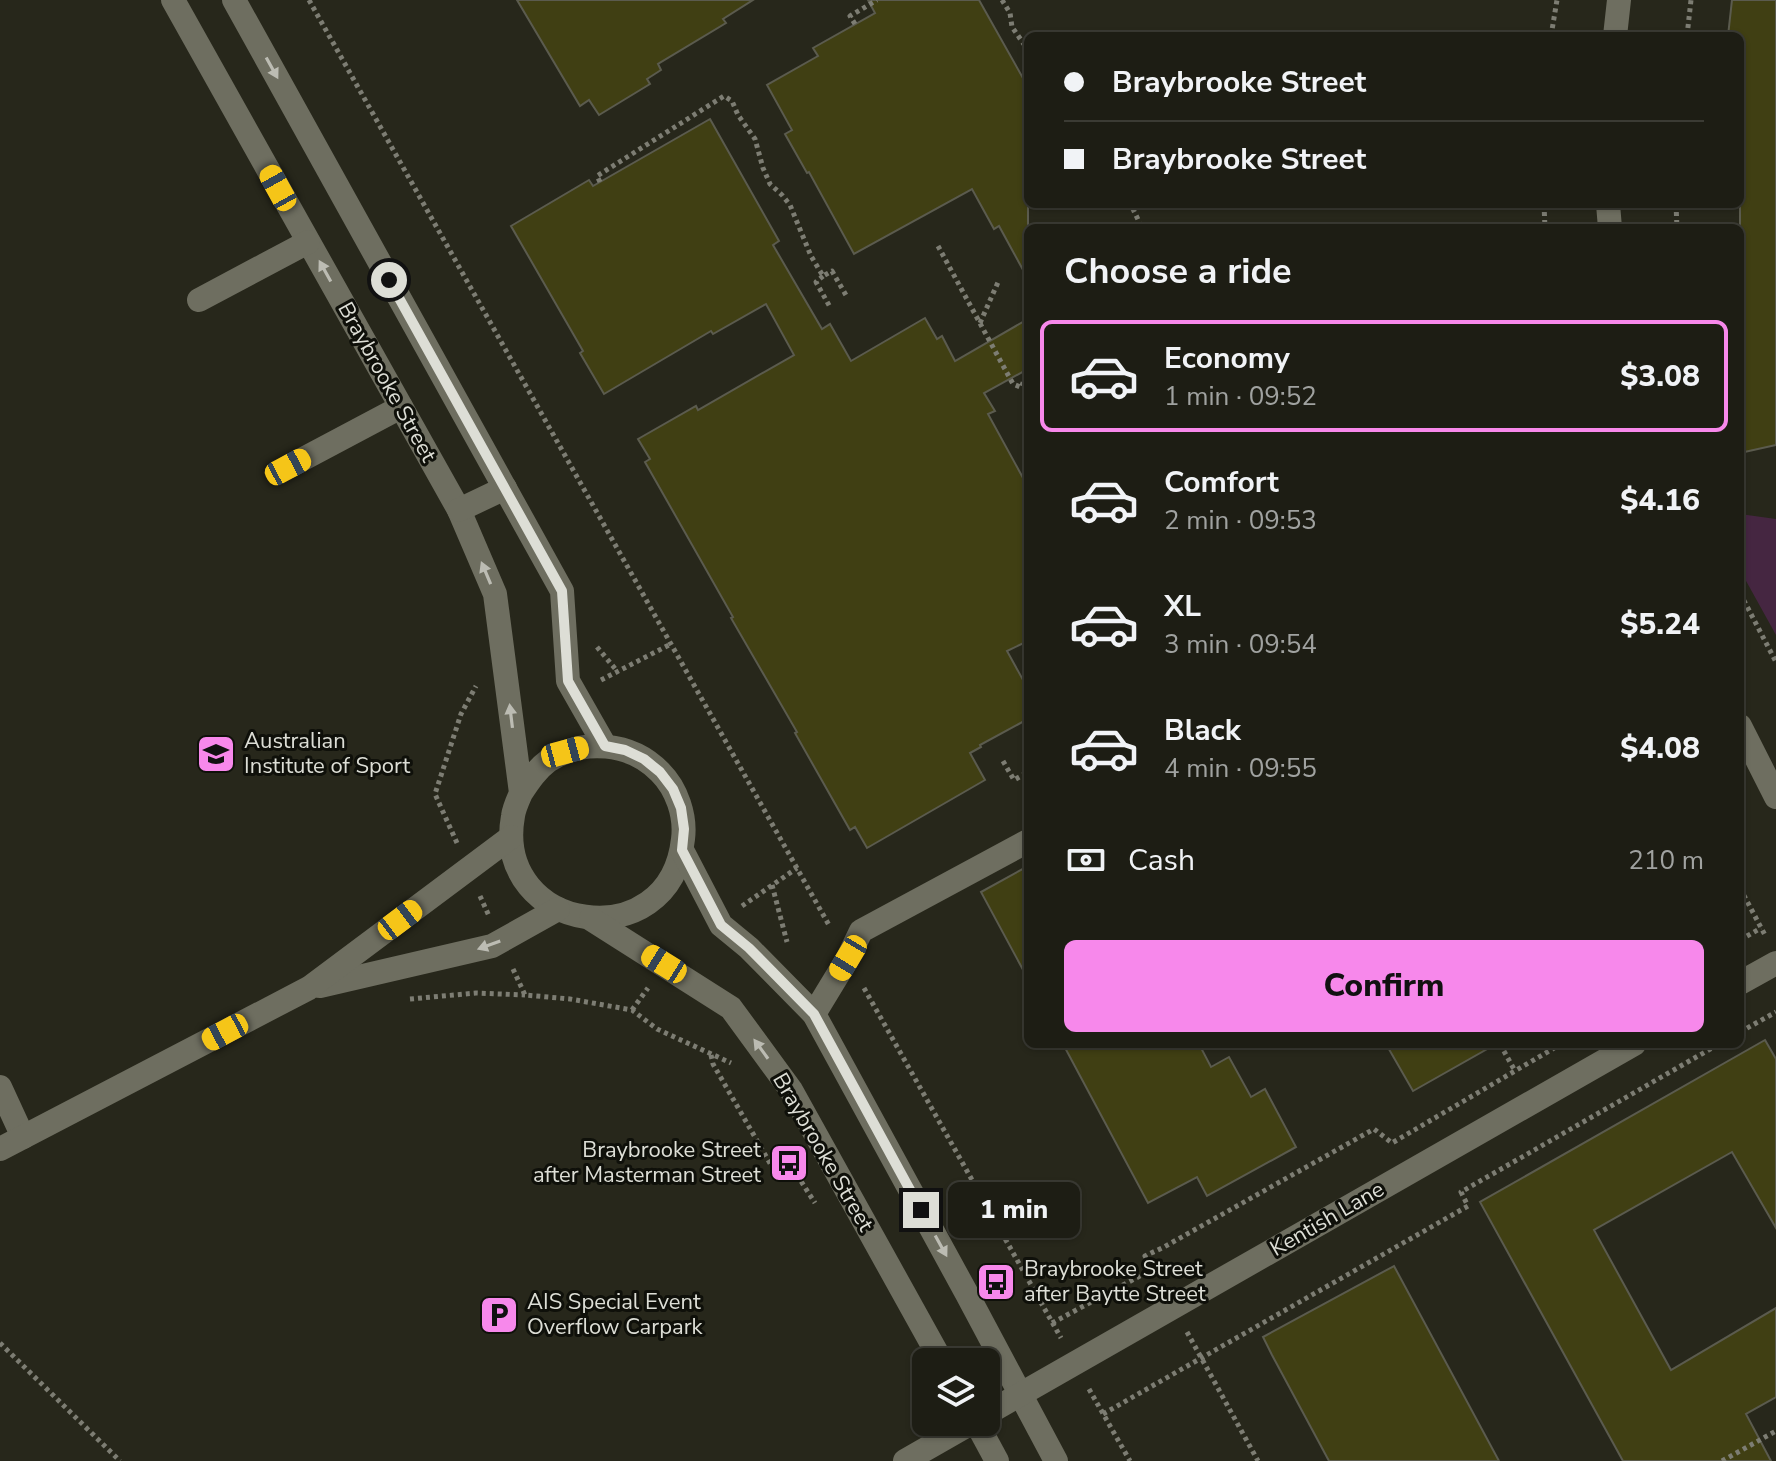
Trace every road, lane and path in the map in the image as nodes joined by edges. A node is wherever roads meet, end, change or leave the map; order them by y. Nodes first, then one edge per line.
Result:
1 (173, 0) edge
2 (234, 0) edge
3 (309, 0) edge
4 (877, 0) edge
5 (1002, 0) edge
6 (1557, 0) edge
7 (1619, 0) edge
8 (1691, 0) edge
9 (855, 24) dead end
10 (1552, 32) edge
11 (1615, 32) edge
12 (1687, 32) edge
13 (1024, 44) edge
14 (600, 182) dead end
15 (308, 242) junction
16 (938, 246) dead end
17 (823, 276) junction
18 (999, 280) dead end
19 (847, 297) dead end
20 (199, 300) dead end
21 (830, 307) dead end
22 (980, 324) junction
23 (1024, 388) edge
24 (401, 407) junction
25 (288, 467) dead end
26 (505, 488) junction
27 (459, 510) junction
28 (1744, 601) edge
29 (1776, 662) edge
30 (1744, 734) edge
31 (605, 746) junction
32 (1003, 761) dead end
33 (1024, 774) edge
34 (521, 793) junction
35 (1776, 797) edge
36 (511, 837) junction
37 (1024, 843) edge
38 (682, 850) junction
39 (1744, 896) edge
40 (558, 909) junction
41 (591, 919) junction
42 (1761, 928) junction
43 (1744, 938) edge
44 (1772, 952) edge
45 (848, 958) junction
46 (1744, 979) edge
47 (309, 988) junction
48 (525, 995) dead end
49 (400, 1000) dead end
50 (1776, 1012) edge
51 (814, 1014) junction
52 (1744, 1030) edge
53 (1502, 1048) edge
54 (1554, 1048) edge
55 (1627, 1048) edge
56 (1712, 1048) edge
57 (710, 1054) dead end
58 (1515, 1071) junction
59 (0, 1087) edge
60 (23, 1137) junction
61 (0, 1149) edge
62 (815, 1203) dead end
63 (1153, 1269) junction
64 (1173, 1307) junction
65 (1052, 1323) junction
66 (0, 1343) edge
67 (934, 1348) edge
68 (1201, 1358) junction
69 (1075, 1363) junction
70 (1021, 1394) junction
71 (1000, 1406) edge
72 (1103, 1414) junction
73 (1776, 1431) edge
74 (949, 1436) edge
75 (982, 1436) edge
76 (120, 1461) edge
77 (905, 1461) edge
78 (997, 1461) edge
79 (1056, 1461) edge
80 (1130, 1461) edge
81 (1258, 1461) edge
82 (1722, 1461) edge

1 - 15 street, Braybrooke Street
2 -> 26 street
3 - 45 path
4 - 9 path
5 - 13 path
6 - 10 path
7 - 11 street
8 - 12 path
14 - 17 path
15 - 20 street
24 -> 15 street, Braybrooke Street
16 - 22 path
17 - 19 path
17 - 21 path
18 - 22 path
22 - 23 path
24 - 25 street
24 - 27 street, Braybrooke Street
26 - 27 street
26 - 31 street
34 -> 27 street, Braybrooke Street
28 - 29 path
30 - 35 street
31 - 34 street
31 - 38 street
32 - 33 path
34 - 36 street
36 - 40 street
36 - 47 street
37 - 45 street
38 - 41 street
38 - 51 street
39 - 42 path
40 - 41 street
40 -> 47 street
67 -> 41 street, Braybrooke Street
42 - 43 path
42 - 44 path
44 - 46 street
45 - 51 street
45 - 65 path
47 - 60 street
48 - 49 path
50 - 52 path
51 -> 70 street
53 - 58 path
54 - 58 path
55 - 64 street, Kentish Lane
56 - 68 path
57 - 62 path
58 - 63 path
59 - 60 street
60 - 61 street
63 - 64 path
63 - 65 path
64 - 68 path
64 - 69 street, Kentish Lane
65 - 69 path
66 - 76 path
68 - 72 path
68 - 81 path
69 - 70 street, Kentish Lane
69 - 72 path
70 - 71 street, Kentish Lane
70 - 79 street
72 - 80 path
73 - 82 path
74 - 77 street
75 - 78 street

